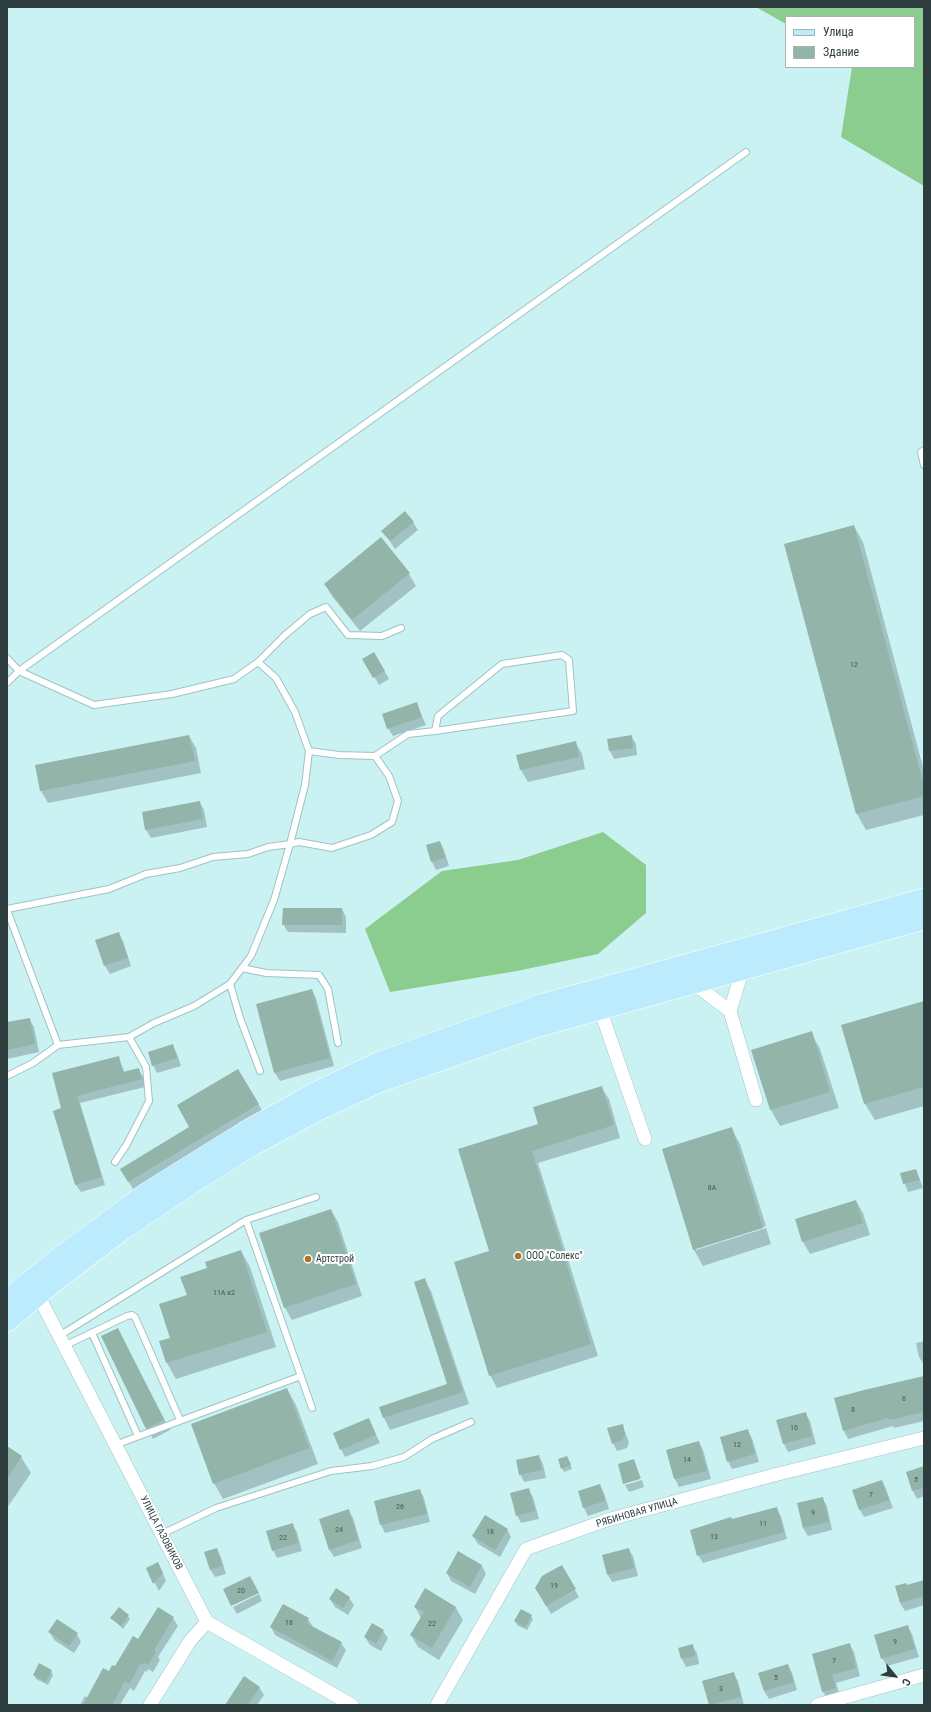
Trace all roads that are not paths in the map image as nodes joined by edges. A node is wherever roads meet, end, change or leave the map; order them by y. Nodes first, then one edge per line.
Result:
1 (746, 152) dead end
2 (924, 450) edge
3 (924, 465) edge
4 (401, 628) dead end
5 (7, 658) edge
6 (258, 662) junction
7 (19, 671) junction
8 (7, 683) edge
9 (435, 731) junction
10 (309, 751) junction
11 (375, 756) junction
12 (290, 844) junction
13 (924, 899) edge
14 (7, 910) edge
15 (924, 919) edge
16 (242, 968) junction
17 (744, 968) junction
18 (693, 983) junction
19 (230, 984) junction
20 (600, 1010) junction
21 (730, 1011) junction
22 (129, 1037) junction
23 (338, 1043) dead end
24 (58, 1045) junction
25 (260, 1070) dead end
26 (7, 1076) edge
27 (756, 1100) dead end
28 (644, 1139) dead end
29 (115, 1162) dead end
30 (316, 1197) dead end
31 (246, 1220) junction
32 (38, 1295) junction
33 (7, 1300) edge
34 (7, 1321) edge
35 (92, 1333) junction
36 (62, 1341) junction
37 (301, 1376) junction
38 (312, 1408) dead end
39 (180, 1420) junction
40 (471, 1422) dead end
41 (138, 1436) junction
42 (924, 1438) edge
43 (115, 1445) junction
44 (162, 1534) junction
45 (207, 1622) junction
46 (924, 1675) edge
47 (150, 1705) edge
48 (352, 1705) edge
49 (437, 1705) edge
50 (817, 1705) edge

1 - 7 lane
2 - 3 lane
4 - 6 lane
5 - 7 lane
6 - 7 lane
6 - 10 lane
7 - 8 lane
9 - 9 lane
9 - 11 lane
10 - 11 lane
10 - 12 lane
11 - 12 lane
12 - 14 lane
12 - 16 lane
13 - 33 main road
14 - 24 lane
15 - 17 main road
16 - 19 lane
16 - 23 lane
17 - 18 main road
17 - 21 street
18 - 20 main road
18 - 21 street
19 - 22 lane
19 - 25 lane
20 - 28 street
20 - 32 main road
21 - 27 street
22 - 24 lane
22 - 29 lane
24 - 26 lane
30 - 31 lane
31 - 36 lane
31 - 37 lane
32 - 34 main road
32 - 36 street, УЛИЦА ГАЗОВИКОВ
35 - 36 lane
35 - 39 lane
35 - 41 lane
36 - 43 street, УЛИЦА ГАЗОВИКОВ
37 - 38 lane
37 - 39 lane
39 - 41 lane
40 - 44 lane
41 - 43 lane
42 - 49 street, РЯБИНОВАЯ УЛИЦА
43 - 44 street, УЛИЦА ГАЗОВИКОВ
44 - 45 street, УЛИЦА ГАЗОВИКОВ
45 - 47 street
45 - 48 street
46 - 50 street

